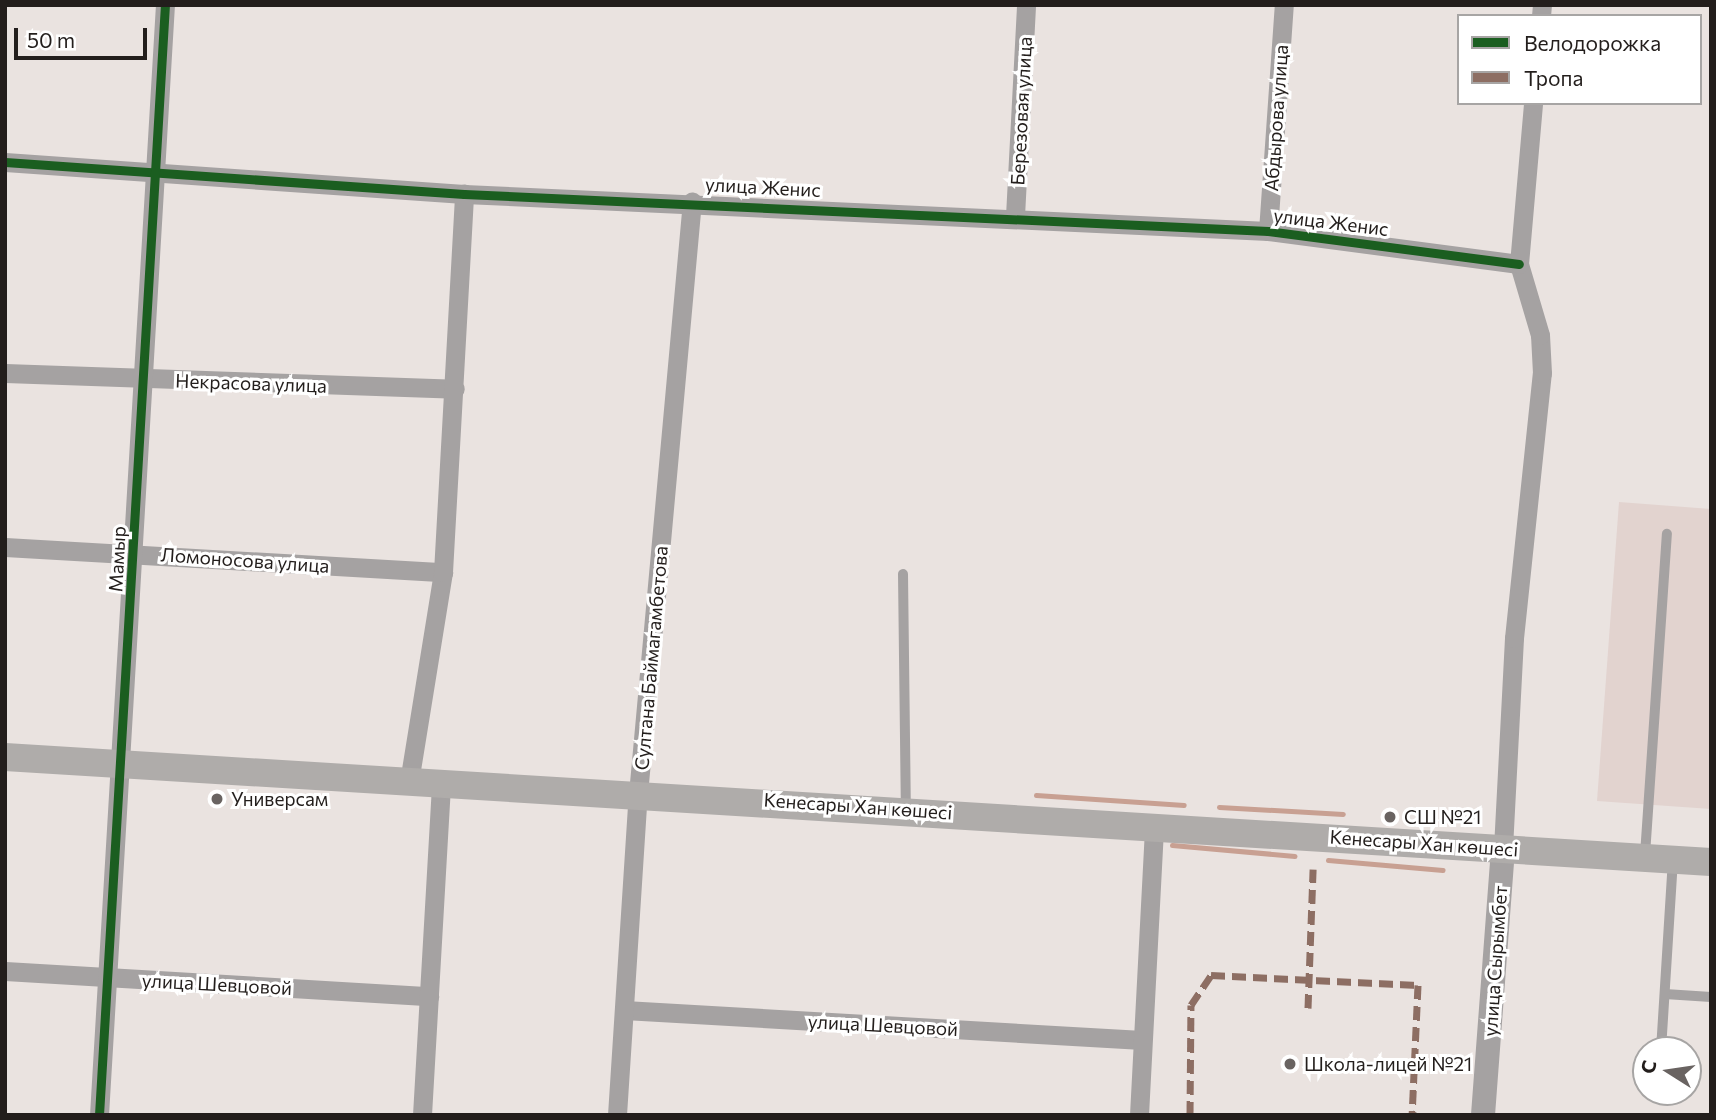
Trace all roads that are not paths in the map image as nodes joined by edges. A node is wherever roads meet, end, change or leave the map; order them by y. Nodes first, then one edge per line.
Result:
1 (165, 5) edge
2 (1027, 5) edge
3 (1284, 5) edge
4 (1533, 105) edge
5 (5, 162) edge
6 (156, 170) junction
7 (464, 194) junction
8 (692, 201) junction
9 (1015, 216) junction
10 (1268, 231) junction
11 (1518, 264) junction
12 (5, 373) edge
13 (142, 380) junction
14 (455, 389) junction
15 (1667, 534) dead end
16 (5, 547) edge
17 (136, 553) junction
18 (443, 572) junction
19 (903, 574) dead end
20 (5, 757) edge
21 (124, 763) junction
22 (409, 782) junction
23 (442, 784) junction
24 (638, 794) junction
25 (906, 809) junction
26 (1154, 825) junction
27 (1503, 848) junction
28 (1644, 859) junction
29 (1674, 860) junction
30 (1711, 862) edge
31 (5, 971) edge
32 (109, 979) junction
33 (1665, 994) junction
34 (429, 996) junction
35 (1711, 997) edge
36 (624, 1010) junction
37 (1662, 1036) edge
38 (1142, 1040) junction
39 (99, 1115) edge
40 (422, 1115) edge
41 (617, 1115) edge
42 (1139, 1115) edge
43 (1483, 1115) edge

1 - 6 street, Мамыр
2 - 9 street, Березовая улица
3 - 10 street, Абдырова улица
4 - 11 street
5 - 6 street, улица Женис
6 - 7 street, улица Женис
6 - 13 street, Мамыр
7 - 8 street, улица Женис
7 - 14 street
8 - 9 street, улица Женис
8 - 24 street, Султана Баймагамбетова
9 - 10 street, улица Женис
10 - 11 street, улица Женис
11 - 27 street
12 - 13 street, Некрасова улица
13 - 14 street, Некрасова улица
13 - 17 street, Мамыр
14 - 18 street
15 - 28 lane
16 - 17 street, Ломоносова улица
17 - 18 street, Ломоносова улица
17 - 21 street, Мамыр
18 - 22 street
19 - 25 lane
20 - 21 main road, Кенесары Хан көшесі
21 - 22 main road, Кенесары Хан көшесі
21 - 32 street, Мамыр
22 - 23 main road, Кенесары Хан көшесі
23 - 24 main road, Кенесары Хан көшесі
23 - 34 street
24 - 25 main road, Кенесары Хан көшесі
24 - 36 street, Султана Баймагамбетова
25 - 26 main road, Кенесары Хан көшесі
26 - 27 main road, Кенесары Хан көшесі
26 - 38 street
27 - 28 main road, Кенесары Хан көшесі
27 - 43 street, улица Сырымбет
28 - 29 main road, Кенесары Хан көшесі
29 - 30 main road, Кенесары Хан көшесі
29 - 33 lane
31 - 32 street, улица Шевцовой
32 - 34 street, улица Шевцовой
32 - 39 street, Мамыр
33 - 35 lane
33 - 37 lane
34 - 40 street
36 - 38 street, улица Шевцовой
36 - 41 street, Султана Баймагамбетова
38 - 42 street

